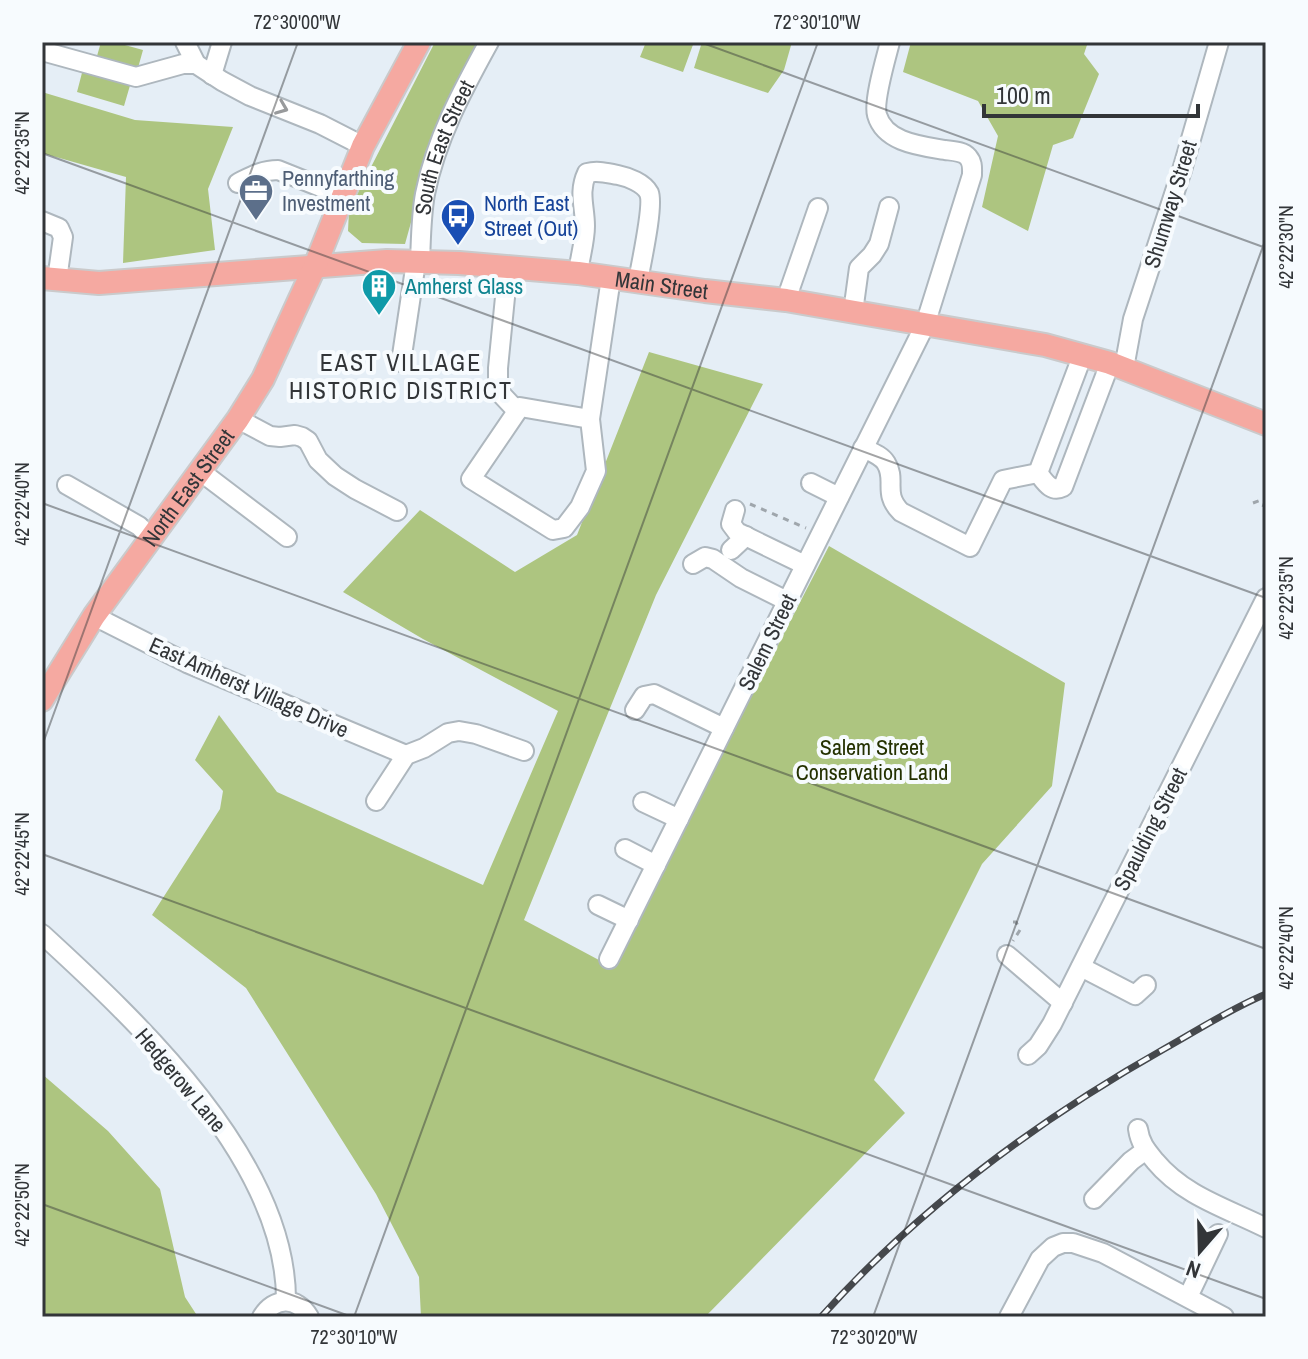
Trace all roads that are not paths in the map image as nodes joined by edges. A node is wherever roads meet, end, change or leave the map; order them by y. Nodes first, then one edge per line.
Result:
1 (185, 42) edge
2 (222, 42) edge
3 (419, 42) edge
4 (489, 42) edge
5 (890, 42) edge
6 (1219, 42) edge
7 (42, 51) edge
8 (196, 64) junction
9 (212, 75) junction
10 (363, 146) junction
11 (238, 183) dead end
12 (343, 196) junction
13 (889, 207) dead end
14 (818, 208) dead end
15 (42, 221) edge
16 (418, 262) junction
17 (315, 266) junction
18 (508, 267) junction
19 (578, 273) junction
20 (611, 278) junction
21 (50, 279) edge
22 (638, 281) junction
23 (786, 300) junction
24 (853, 312) junction
25 (925, 325) junction
26 (1083, 354) junction
27 (401, 362) dead end
28 (1117, 365) junction
29 (517, 411) junction
30 (238, 419) junction
31 (590, 419) junction
32 (1266, 424) edge
33 (863, 448) junction
34 (200, 471) junction
35 (1038, 473) junction
36 (811, 483) dead end
37 (67, 485) dead end
38 (839, 497) junction
39 (735, 510) road end
40 (397, 511) dead end
41 (746, 536) junction
42 (287, 537) dead end
43 (151, 538) junction
44 (731, 550) dead end
45 (693, 564) dead end
46 (805, 565) junction
47 (1266, 598) edge
48 (787, 601) junction
49 (94, 616) junction
50 (42, 700) edge
51 (635, 710) dead end
52 (724, 728) junction
53 (524, 751) dead end
54 (406, 755) junction
55 (376, 801) dead end
56 (643, 802) dead end
57 (679, 819) junction
58 (625, 849) dead end
59 (656, 865) junction
60 (598, 905) dead end
61 (629, 920) junction
62 (42, 934) edge
63 (1007, 955) road end
64 (609, 959) dead end
65 (1081, 967) junction
66 (1146, 985) dead end
67 (1063, 1003) junction
68 (1028, 1055) dead end
69 (1138, 1129) dead end
70 (1146, 1150) junction
71 (1094, 1199) dead end
72 (1266, 1228) edge
73 (1218, 1234) dead end
74 (1188, 1297) junction
75 (286, 1301) junction
76 (262, 1317) edge
77 (309, 1317) edge
78 (1009, 1317) edge
79 (1224, 1317) edge

1 - 8 street
2 - 9 street
3 - 10 main road
4 - 16 street, South East Street
5 - 25 street, Salem Street
6 - 28 street, Shumway Street
7 - 8 street
8 - 9 street
9 -> 10 street
10 - 12 main road
11 - 12 street
12 - 17 main road
13 - 24 street
14 - 23 street
15 - 21 street
16 - 17 main road, Main Street
16 - 18 main road, Main Street
16 - 27 street, South East Street
17 - 21 main road, Main Street
17 - 30 main road, North East Street
18 - 19 main road, Main Street
18 - 29 street
19 - 20 main road, Main Street
19 - 22 street
20 - 22 main road, Main Street
20 - 31 street
22 - 23 main road, Main Street
23 - 24 main road, Main Street
24 - 25 main road, Main Street
25 - 26 main road, Main Street
25 - 33 street, Salem Street
26 - 28 main road, Main Street
26 - 35 street
28 - 32 main road, Main Street
28 - 35 street, Shumway Street
29 - 31 street
29 - 31 street
30 - 34 main road, North East Street
30 - 40 street
33 - 35 street
33 - 38 street, Salem Street
34 - 42 street
34 - 43 main road, North East Street
36 - 38 street
37 - 43 street
38 - 46 street, Salem Street
39 - 41 street
41 - 44 street
41 - 46 street
43 - 49 main road, North East Street
45 - 48 street
46 - 48 street, Salem Street
47 - 65 street, Spaulding Street
48 - 52 street, Salem Street
49 - 50 main road, North East Street
49 - 54 street, East Amherst Village Drive
51 - 52 street
52 - 57 street, Salem Street
53 - 54 street
54 - 55 street
56 - 57 street
57 - 59 street, Salem Street
58 - 59 street
59 - 61 street, Salem Street
60 - 61 street
61 - 64 street, Salem Street
62 - 75 street, Hedgerow Lane
63 - 67 street
65 - 66 street
65 - 67 street, Spaulding Street
67 - 68 street, Spaulding Street
69 - 70 street
70 - 71 street
70 - 72 street
73 - 74 street
74 - 78 street
74 - 79 street
75 - 76 street
75 - 77 street

